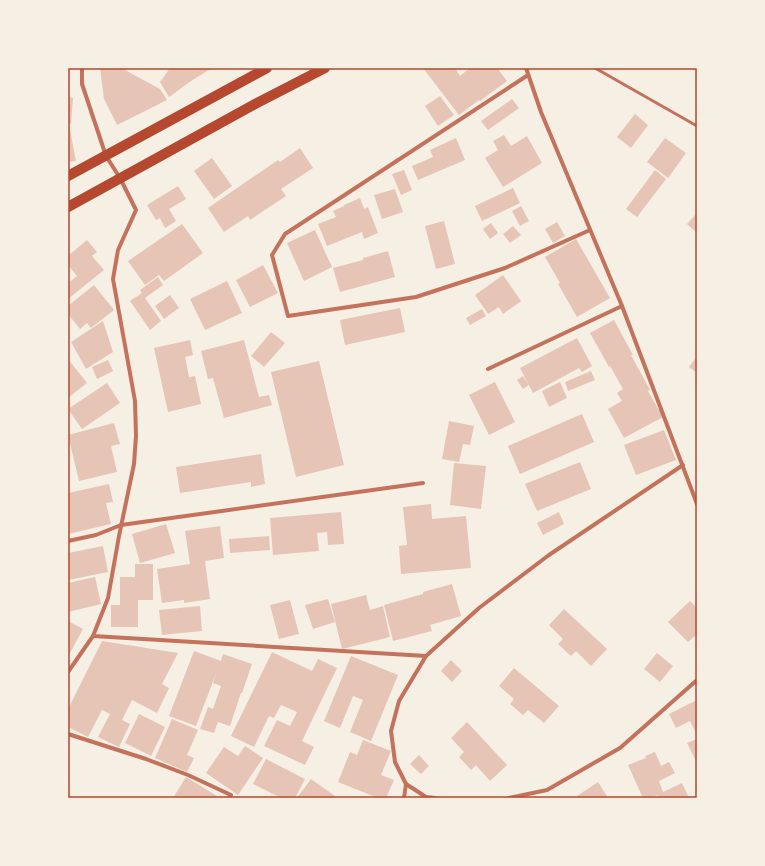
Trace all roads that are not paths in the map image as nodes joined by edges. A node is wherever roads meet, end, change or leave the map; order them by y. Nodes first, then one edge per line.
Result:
1 (82, 68) edge
2 (267, 68) edge
3 (325, 68) edge
4 (526, 68) edge
5 (595, 68) edge
6 (528, 75) junction
7 (697, 126) edge
8 (106, 156) junction
9 (68, 176) edge
10 (120, 178) junction
11 (68, 206) edge
12 (590, 230) junction
13 (622, 306) junction
14 (488, 369) dead end
15 (683, 465) junction
16 (422, 483) dead end
17 (697, 504) edge
18 (121, 525) junction
19 (68, 541) edge
20 (93, 636) junction
21 (426, 656) junction
22 (68, 672) edge
23 (697, 680) edge
24 (68, 734) edge
25 (406, 784) junction
26 (228, 798) edge
27 (404, 798) edge
28 (435, 798) edge
29 (509, 798) edge

1 - 8 street
2 - 8 main road
3 - 10 main road
4 - 6 street
5 - 7 lane
6 - 12 street
6 - 12 street
8 - 9 main road
8 - 10 street
10 - 11 main road
10 - 18 street
12 - 13 street
13 - 14 street
13 - 15 street
15 - 17 street
15 - 21 street
16 - 18 street
18 - 19 street
18 - 20 street
20 - 21 street
20 - 22 street
21 - 25 street
23 - 29 street
24 - 26 street
25 - 27 street
25 - 28 street

